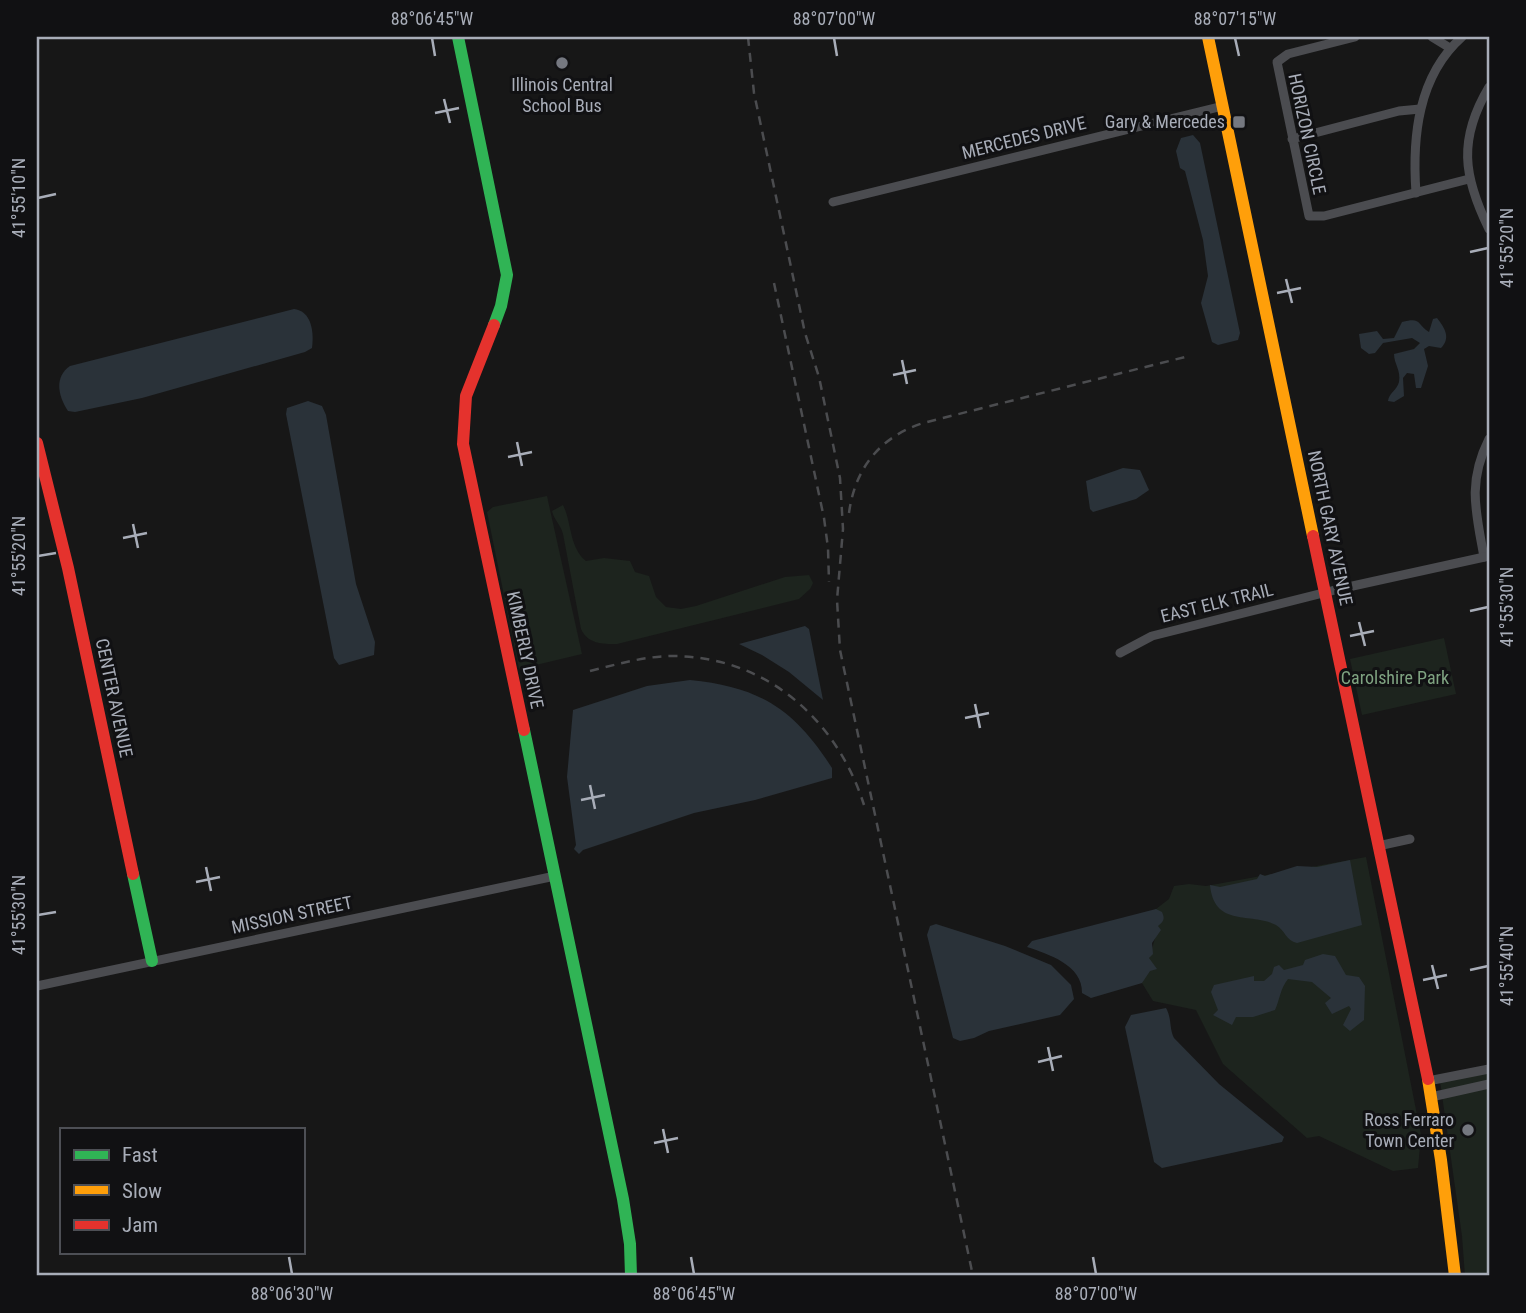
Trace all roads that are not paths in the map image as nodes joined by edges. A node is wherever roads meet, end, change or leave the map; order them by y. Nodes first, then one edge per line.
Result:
1 (458, 37) edge
2 (1208, 37) edge
3 (1355, 37) edge
4 (1432, 37) edge
5 (1462, 37) edge
6 (1450, 48) junction
7 (1489, 87) edge
8 (1223, 106) junction
9 (1420, 110) junction
10 (1292, 138) junction
11 (1468, 179) junction
12 (1416, 193) junction
13 (833, 202) dead end
14 (1489, 229) edge
15 (1489, 439) edge
16 (37, 443) edge
17 (1487, 556) edge
18 (1325, 592) junction
19 (1120, 653) dead end
20 (1410, 839) dead end
21 (1378, 846) junction
22 (555, 876) junction
23 (152, 961) junction
24 (37, 985) edge
25 (1489, 1069) edge
26 (1428, 1082) junction
27 (1489, 1084) edge
28 (1431, 1097) junction
29 (631, 1276) edge
30 (1455, 1276) edge

1 - 22 street, KIMBERLY DRIVE
2 - 8 street, NORTH GARY AVENUE
3 - 10 street, HORIZON CIRCLE
4 - 6 street
5 - 6 street
6 - 9 street
7 - 11 street
8 - 13 street, MERCEDES DRIVE
8 - 18 street, NORTH GARY AVENUE
9 - 10 street
9 - 12 street
10 - 12 street, HORIZON CIRCLE
11 - 12 street, HORIZON CIRCLE
11 - 14 street
15 - 17 street
16 - 23 street, CENTER AVENUE
17 - 18 street, EAST ELK TRAIL
18 - 19 street, EAST ELK TRAIL
18 - 21 street, NORTH GARY AVENUE
20 - 21 street
21 - 26 street, NORTH GARY AVENUE
22 - 23 street, MISSION STREET
22 - 29 street, KIMBERLY DRIVE
23 - 24 street, MISSION STREET
25 - 26 street
26 - 28 street, NORTH GARY AVENUE
27 - 28 street
28 - 30 street, NORTH GARY AVENUE

